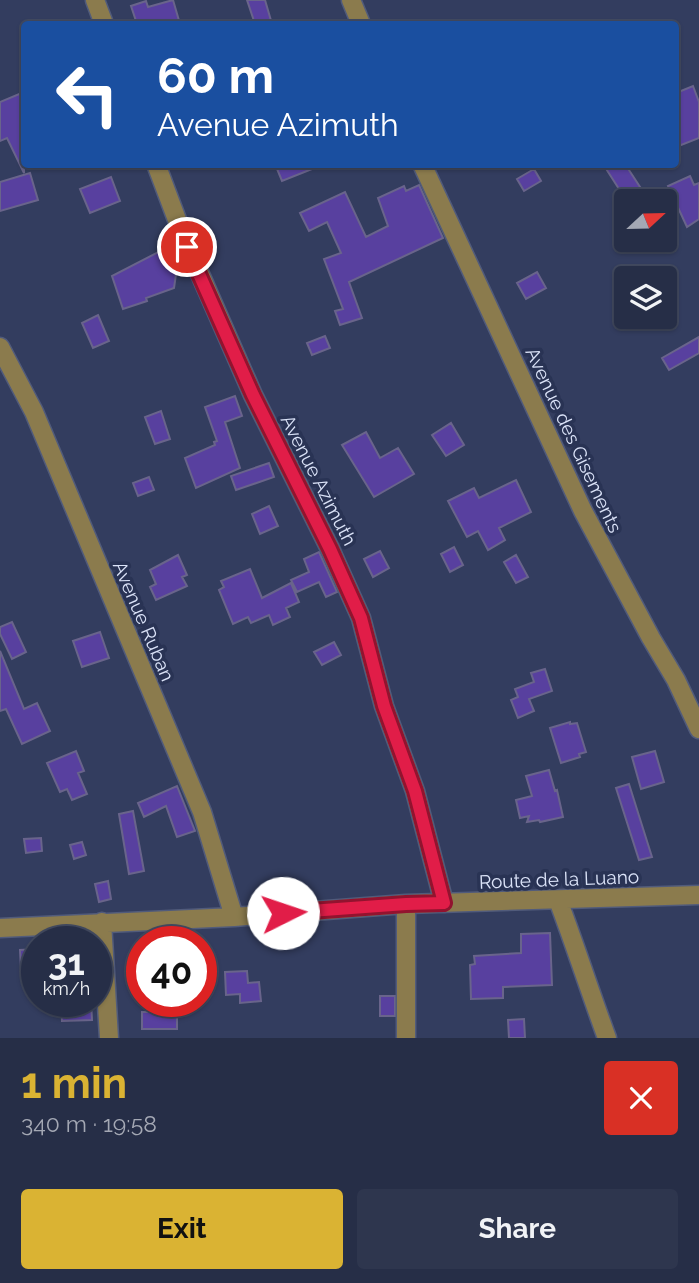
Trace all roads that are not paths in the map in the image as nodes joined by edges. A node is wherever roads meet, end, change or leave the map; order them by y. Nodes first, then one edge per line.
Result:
1 (94, 0) edge
2 (351, 0) edge
3 (103, 21) edge
4 (360, 21) edge
5 (158, 168) edge
6 (424, 168) edge
7 (0, 347) edge
8 (699, 729) edge
9 (699, 895) edge
10 (558, 900) junction
11 (444, 903) junction
12 (406, 904) junction
13 (234, 917) junction
14 (102, 922) junction
15 (0, 928) edge
16 (109, 1038) edge
17 (406, 1038) edge
18 (607, 1038) edge

1 - 3 street
2 - 4 street
5 - 11 street, Avenue Azimuth
6 - 8 street, Avenue des Gisements
7 - 13 street, Avenue Ruban
9 - 10 street, Route de la Luano
10 - 11 street, Route de la Luano
10 - 18 street
11 - 12 street, Route de la Luano
12 - 13 street, Route de la Luano
12 - 17 street
13 - 14 street, Route de la Luano
14 - 15 street, Route de la Luano
14 - 16 street

